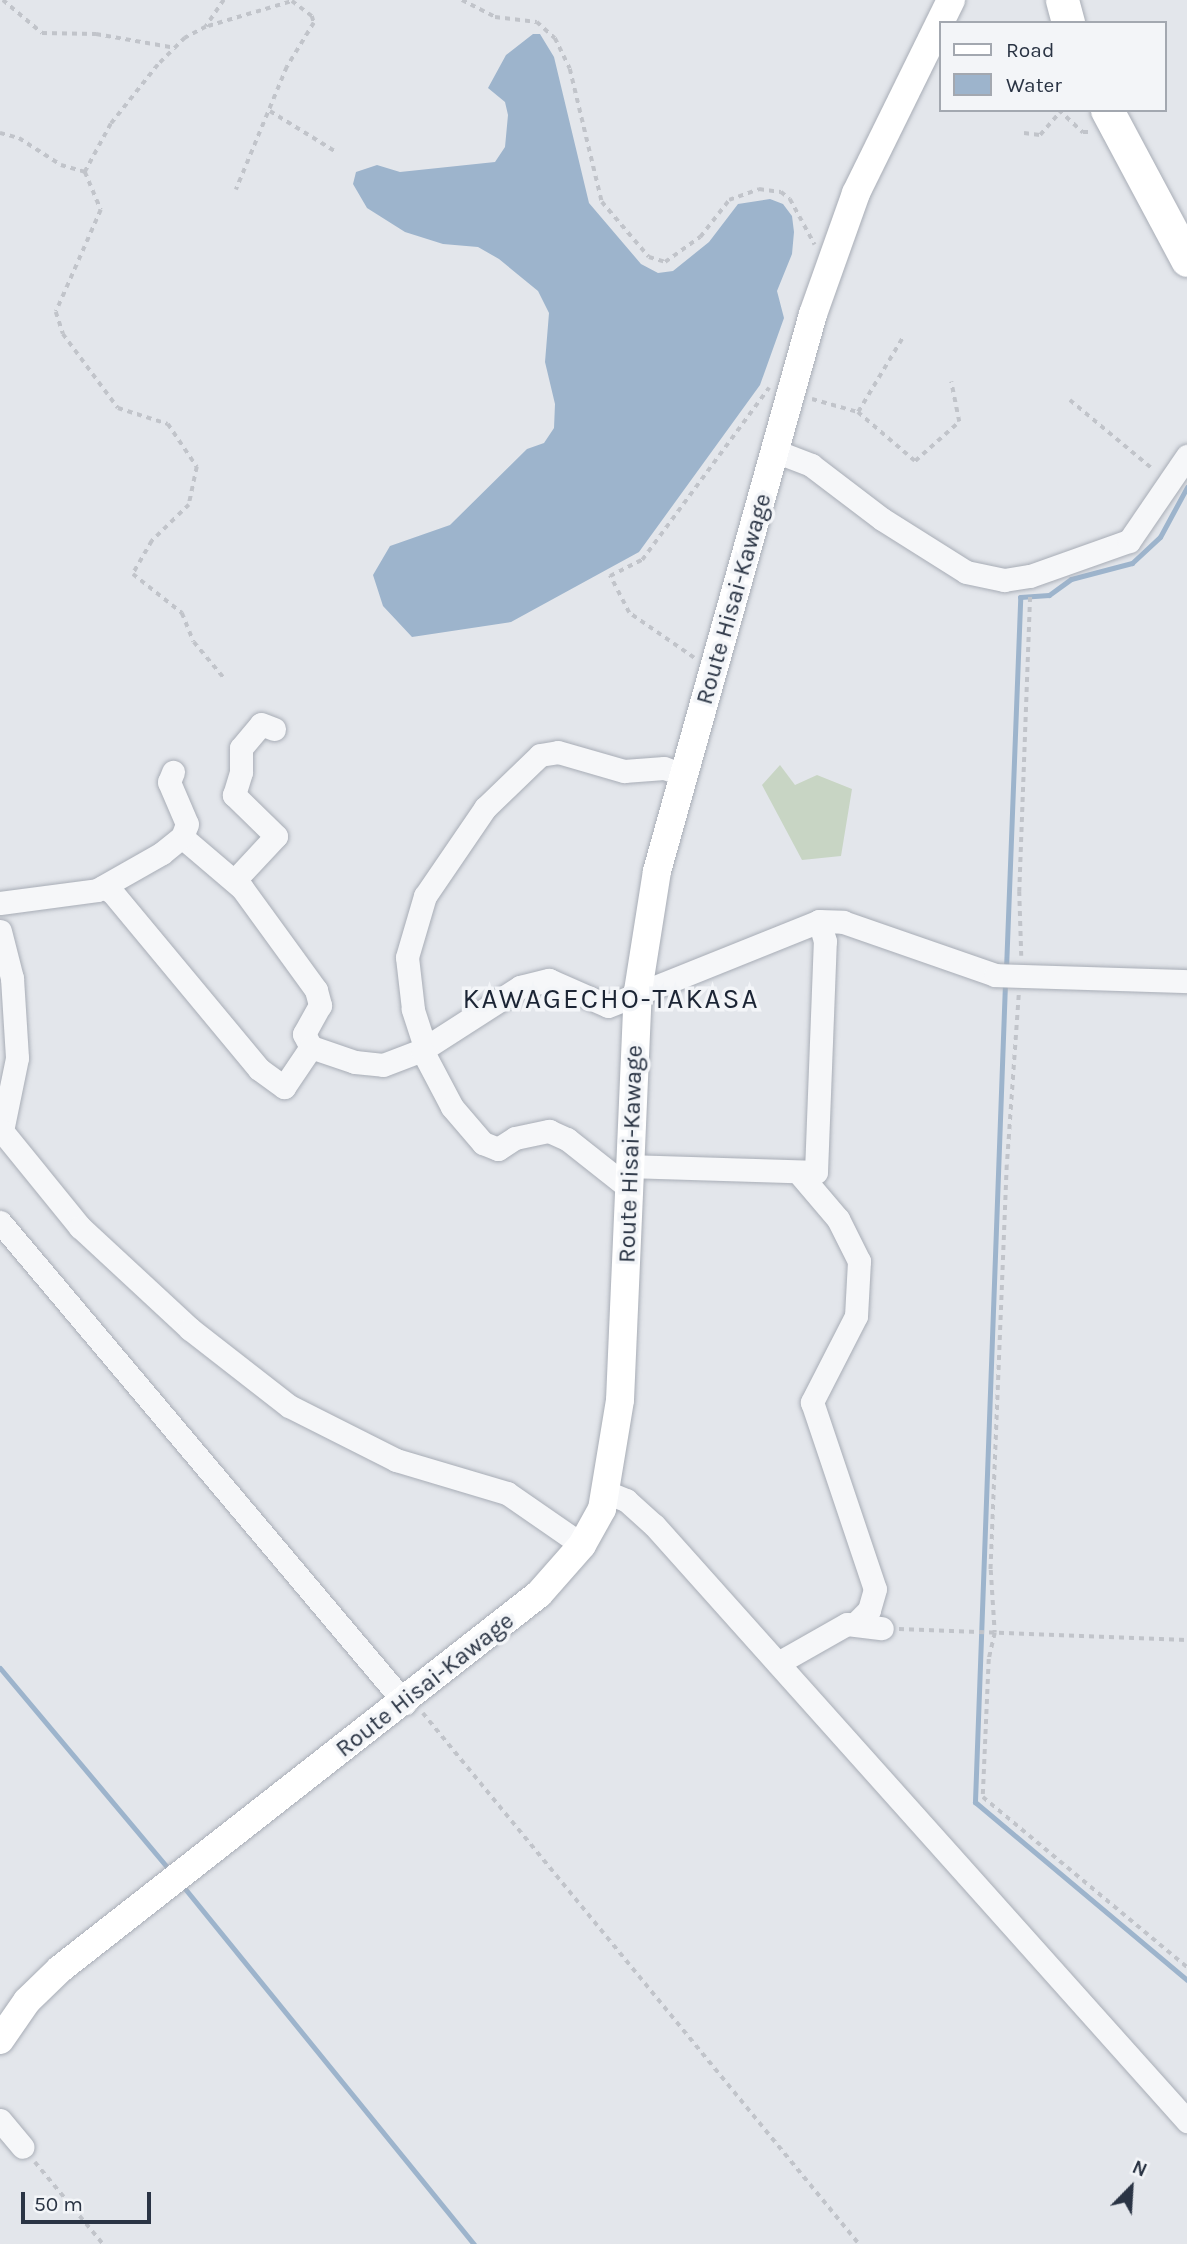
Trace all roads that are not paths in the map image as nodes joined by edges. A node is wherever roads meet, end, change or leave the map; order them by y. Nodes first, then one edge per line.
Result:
1 (951, 0) edge
2 (1062, 0) edge
3 (941, 21) edge
4 (1067, 21) edge
5 (939, 24) edge
6 (1108, 112) edge
7 (1187, 260) edge
8 (775, 451) junction
9 (1187, 456) edge
10 (274, 729) dead end
11 (173, 772) dead end
12 (684, 775) junction
13 (182, 837) junction
14 (234, 880) junction
15 (103, 887) junction
16 (0, 903) edge
17 (819, 921) junction
18 (0, 931) edge
19 (1187, 981) edge
20 (638, 991) junction
21 (311, 1047) junction
22 (423, 1048) junction
23 (798, 1171) junction
24 (630, 1177) junction
25 (0, 1222) edge
26 (606, 1492) junction
27 (582, 1545) junction
28 (855, 1624) junction
29 (882, 1628) road end
30 (778, 1663) junction
31 (408, 1700) junction
32 (0, 2040) edge
33 (0, 2120) edge
34 (1187, 2122) edge
35 (23, 2147) road end

1 - 3 main road, Route Hisai-Kawage
2 - 4 highway
5 - 8 main road, Route Hisai-Kawage
6 - 7 highway
8 - 9 street
8 - 12 main road, Route Hisai-Kawage
10 - 14 street
11 - 13 street
12 - 20 main road, Route Hisai-Kawage
12 - 22 street
13 - 14 street
13 - 15 street
14 - 21 street
15 - 16 street
15 - 21 street
17 - 19 street
17 - 20 street
17 - 23 street
18 - 27 street
20 - 22 street
20 - 24 main road, Route Hisai-Kawage
21 - 22 street
22 - 24 street
23 - 24 street
23 - 28 street
24 - 26 main road, Route Hisai-Kawage
25 - 31 street
26 - 27 main road, Route Hisai-Kawage
26 - 30 street
27 - 31 main road, Route Hisai-Kawage
28 - 29 street
28 - 30 street
30 - 34 street
31 - 32 main road, Route Hisai-Kawage
33 - 35 street

